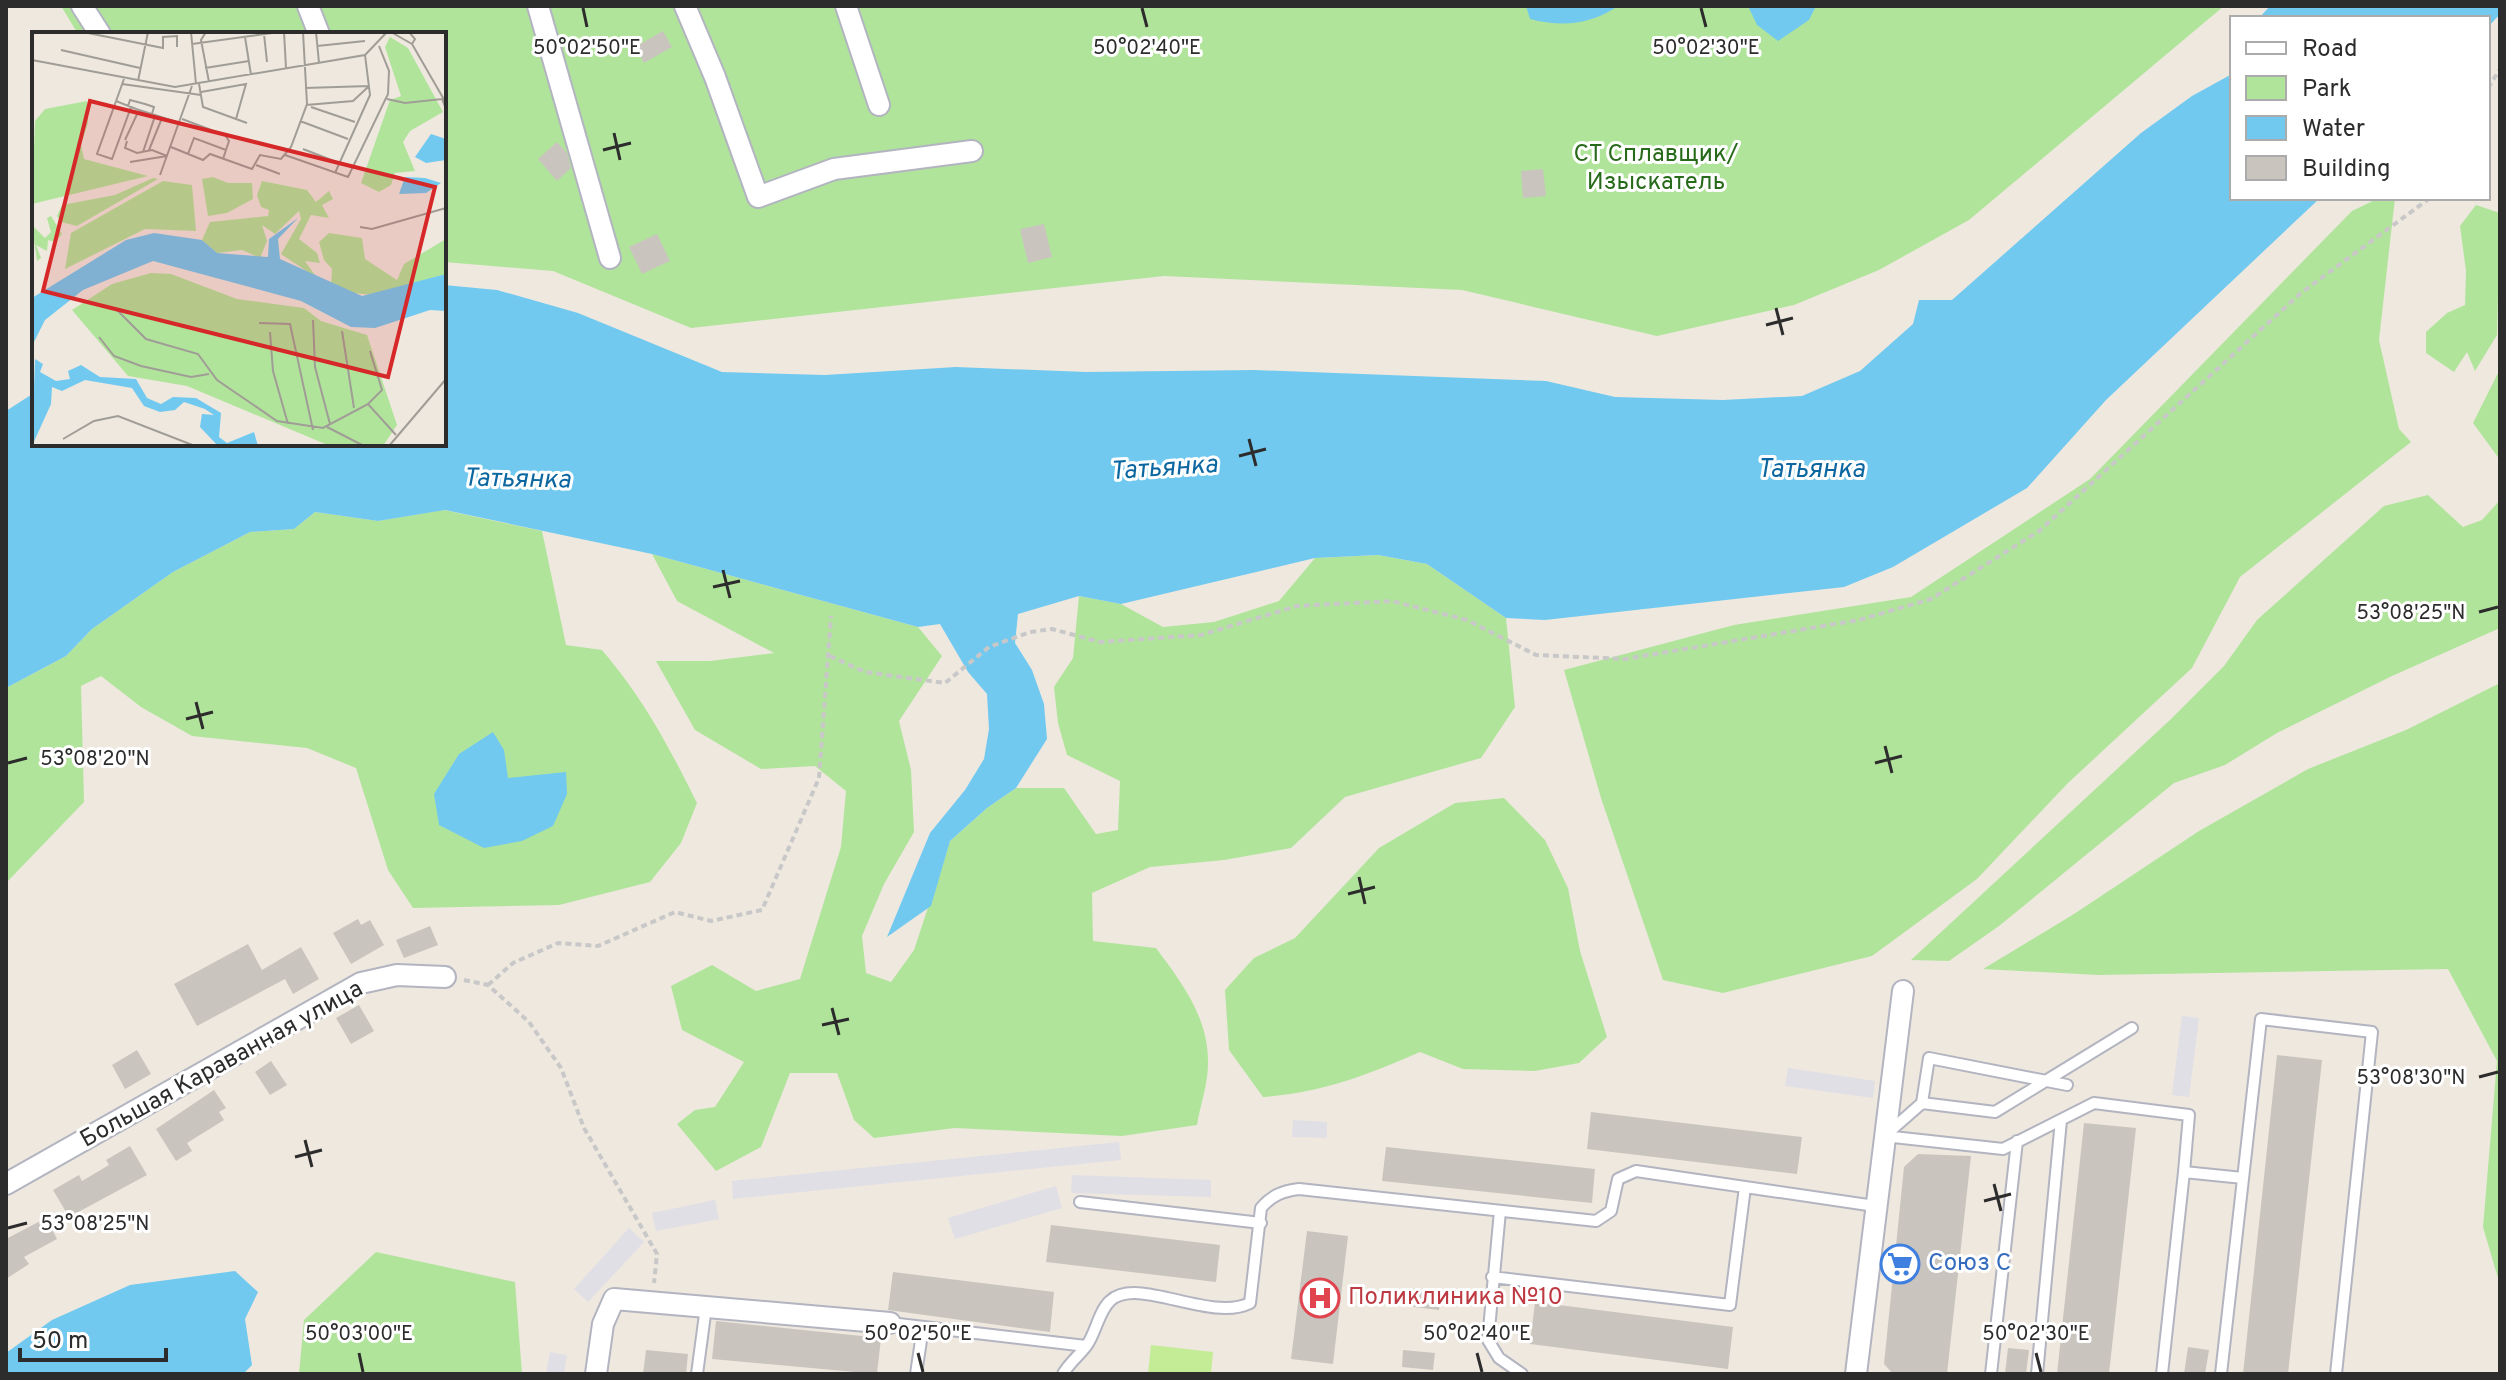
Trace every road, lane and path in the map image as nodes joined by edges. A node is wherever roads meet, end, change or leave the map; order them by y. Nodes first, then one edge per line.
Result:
1 (82, 6) edge
2 (308, 6) edge
3 (538, 6) edge
4 (685, 6) edge
5 (846, 6) edge
6 (99, 32) edge
7 (318, 32) edge
8 (879, 105) dead end
9 (972, 151) dead end
10 (2427, 200) edge
11 (610, 258) dead end
12 (831, 616) dead end
13 (830, 656) junction
14 (445, 977) joint
15 (488, 985) junction
16 (1903, 991) dead end
17 (2132, 1028) dead end
18 (2046, 1081) junction
19 (2067, 1085) dead end
20 (1922, 1103) junction
21 (2061, 1120) junction
22 (1884, 1136) junction
23 (2017, 1141) junction
24 (2184, 1172) junction
25 (2243, 1178) junction
26 (6, 1184) edge
27 (1745, 1187) junction
28 (1080, 1202) dead end
29 (1875, 1206) junction
30 (1500, 1211) junction
31 (1261, 1223) junction
32 (1492, 1277) junction
33 (652, 1302) junction
34 (706, 1307) junction
35 (890, 1323) joint
36 (923, 1327) junction
37 (1086, 1346) junction
38 (596, 1374) edge
39 (697, 1374) edge
40 (916, 1374) edge
41 (1063, 1374) edge
42 (1522, 1374) edge
43 (1856, 1374) edge
44 (1991, 1374) edge
45 (2037, 1374) edge
46 (2162, 1374) edge
47 (2221, 1374) edge
48 (2336, 1374) edge

1 - 6 street
2 - 7 street
3 - 11 street
4 - 9 street
5 - 8 street
10 - 13 path
12 - 13 path
13 - 15 path
14 - 15 path
14 - 26 street, Большая Караванная улица
15 - 33 path
16 - 22 street
17 - 18 lane
18 - 19 lane
18 - 20 lane
18 - 20 lane
20 - 22 lane
21 - 23 lane
21 - 24 lane
21 - 45 lane
22 - 23 lane
22 - 29 street
23 - 44 lane
24 - 25 lane
24 - 46 lane
25 - 47 lane
25 - 48 lane
27 - 29 lane
27 - 30 lane
27 - 32 lane
28 - 31 lane
29 - 43 street
30 - 31 lane
30 - 32 lane
31 - 37 lane
32 - 42 lane
33 - 34 street
33 - 38 street
34 - 35 street
34 - 39 lane
35 - 36 lane
36 - 37 lane
36 - 40 lane
37 - 41 lane

